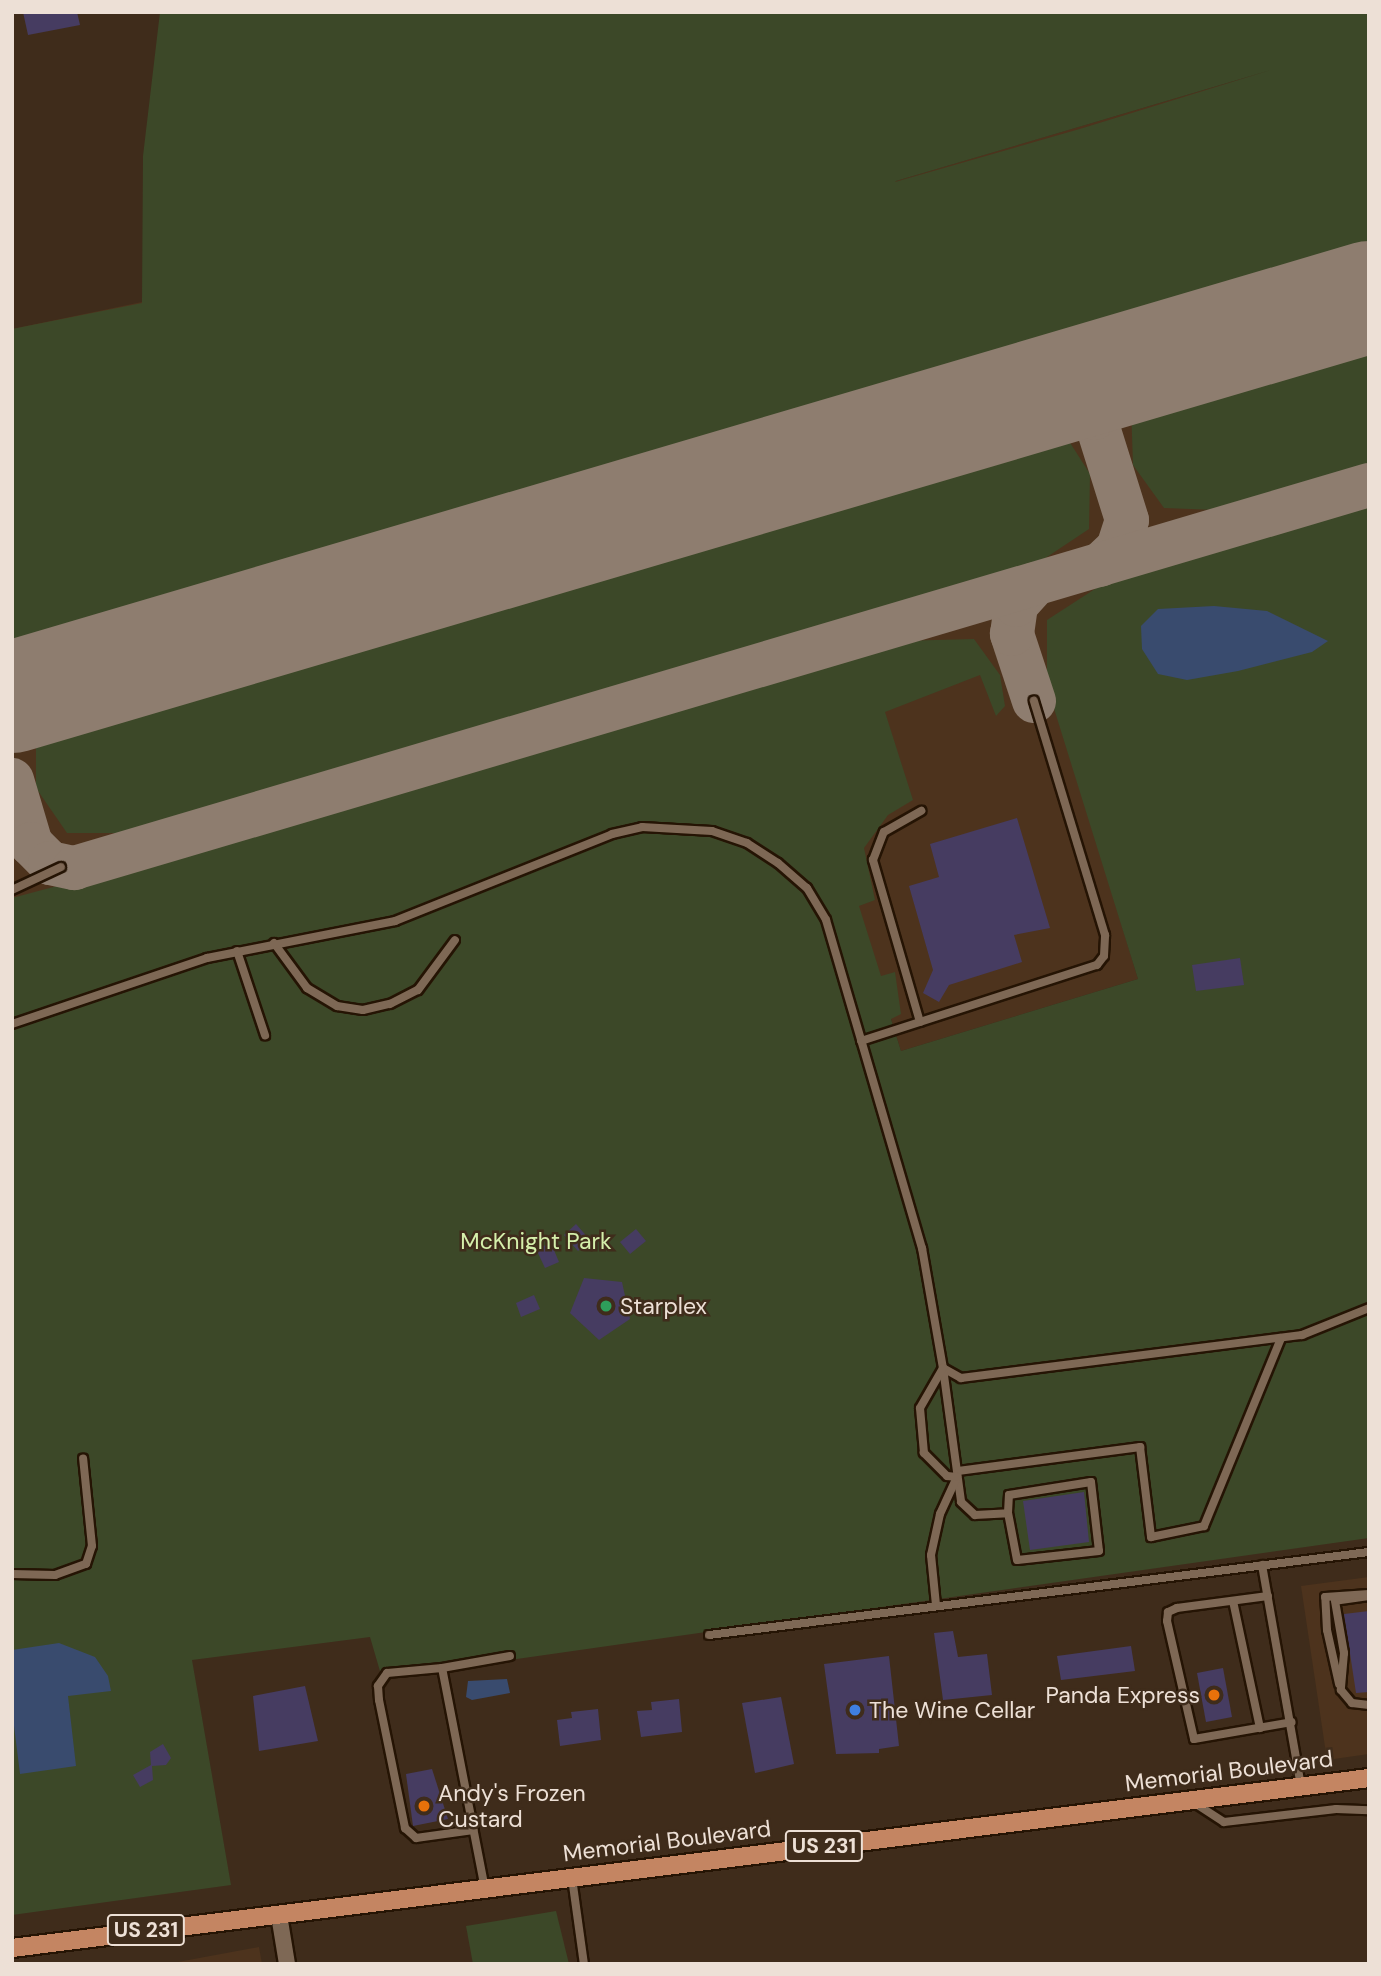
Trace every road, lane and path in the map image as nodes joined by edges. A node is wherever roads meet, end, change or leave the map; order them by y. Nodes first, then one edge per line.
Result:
1 (1034, 701) dead end
2 (920, 811) dead end
3 (61, 867) dead end
4 (12, 890) edge
5 (455, 940) dead end
6 (274, 943) junction
7 (237, 951) junction
8 (920, 1022) junction
9 (12, 1024) edge
10 (265, 1035) dead end
11 (861, 1041) junction
12 (1369, 1308) edge
13 (1281, 1338) junction
14 (943, 1368) junction
15 (83, 1458) dead end
16 (958, 1474) junction
17 (1008, 1513) junction
18 (1369, 1552) edge
19 (1262, 1565) junction
20 (12, 1574) edge
21 (1369, 1595) edge
22 (1268, 1596) junction
23 (1233, 1601) junction
24 (936, 1605) junction
25 (709, 1635) dead end
26 (510, 1656) dead end
27 (442, 1668) junction
28 (1369, 1705) edge
29 (1292, 1722) junction
30 (1260, 1728) junction
31 (1369, 1778) edge
32 (1301, 1787) junction
33 (1190, 1800) junction
34 (1369, 1810) edge
35 (473, 1830) junction
36 (572, 1878) junction
37 (485, 1889) junction
38 (279, 1915) junction
39 (12, 1948) edge
40 (287, 1964) edge
41 (584, 1964) edge

1 - 8 lane
2 - 8 lane
3 - 4 lane
5 - 6 lane
6 - 7 lane
6 - 11 lane
7 - 9 lane
7 - 10 lane
8 - 11 lane
11 - 14 lane
12 - 13 lane
13 - 14 lane
13 - 16 lane
14 - 16 lane
14 - 16 lane
15 - 20 lane
16 - 17 lane
16 - 24 lane
17 - 17 lane
18 - 19 lane
19 - 22 lane
19 - 24 lane
21 - 28 lane
22 - 23 lane
22 - 29 lane
23 - 30 lane
23 - 30 lane
24 - 25 lane
26 - 27 lane
27 - 35 lane
27 - 35 lane
29 - 30 lane
29 - 32 lane
31 - 32 main road, Memorial Boulevard / US 231
32 - 33 main road, Memorial Boulevard / US 231
33 - 34 lane
33 - 36 main road, Memorial Boulevard / US 231
35 - 37 lane
36 - 37 main road, Memorial Boulevard / US 231
36 - 41 lane
37 - 38 main road, Memorial Boulevard / US 231
38 - 39 main road, Memorial Boulevard / US 231
38 - 40 street

